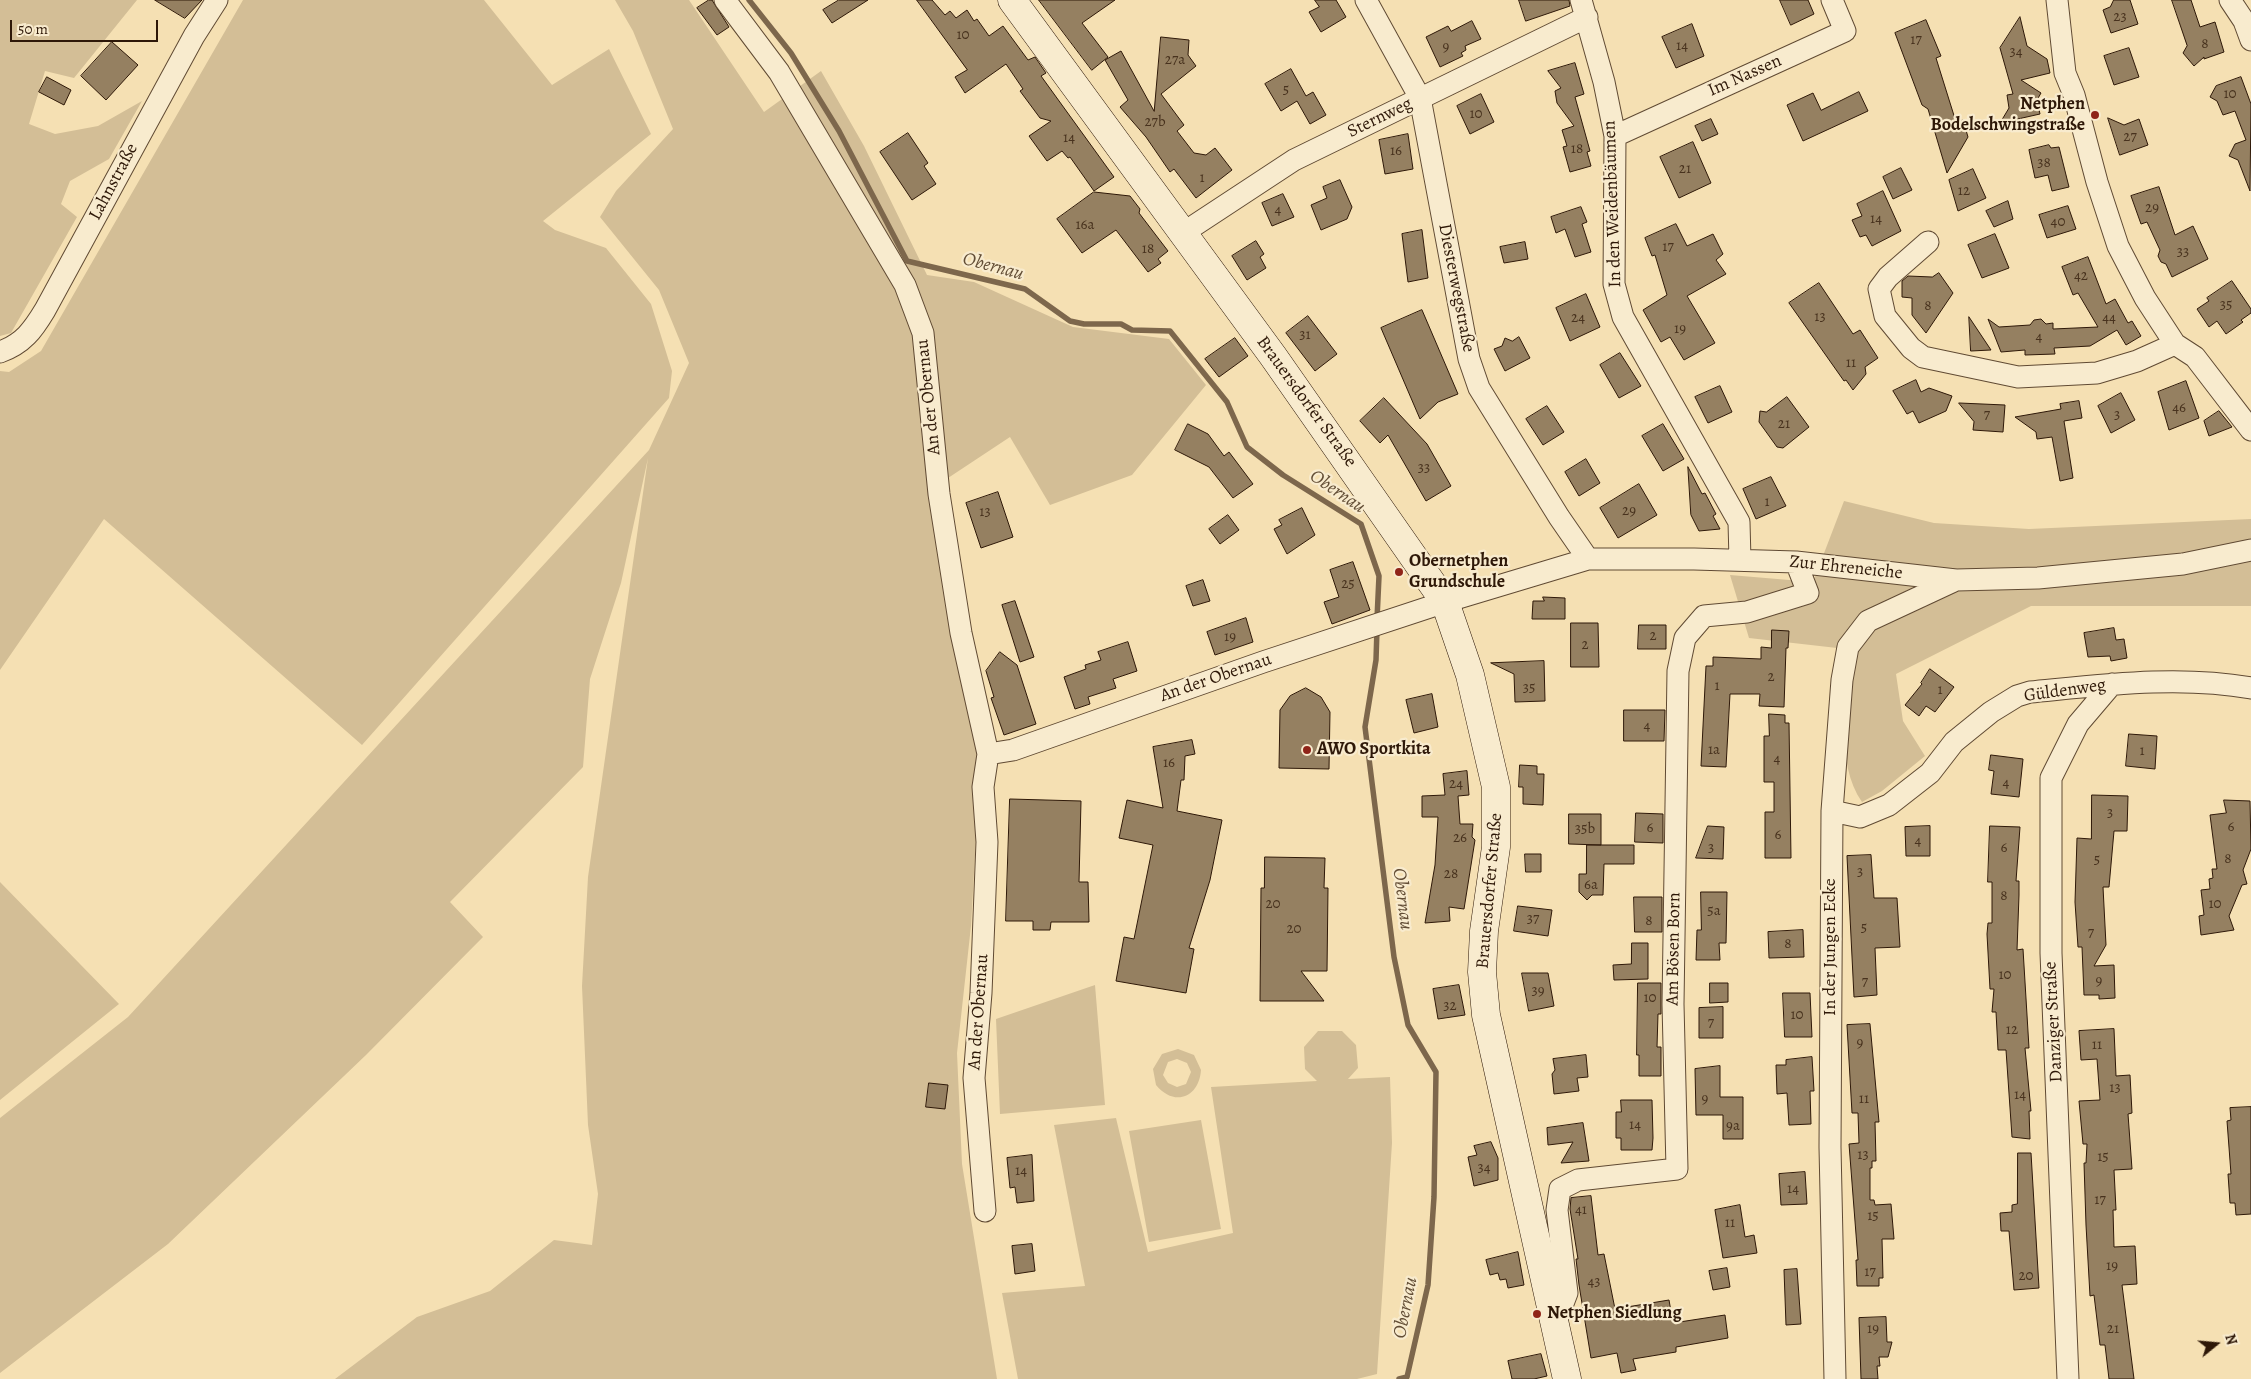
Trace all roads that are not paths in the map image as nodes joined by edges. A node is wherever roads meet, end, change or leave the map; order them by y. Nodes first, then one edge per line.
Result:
1 (217, 0) edge
2 (725, 0) edge
3 (1012, 0) edge
4 (1366, 0) edge
5 (1832, 0) edge
6 (2057, 0) edge
7 (2230, 0) edge
8 (1584, 9) edge
9 (2251, 40) edge
10 (1420, 98) junction
11 (1614, 136) junction
12 (1183, 233) junction
13 (1928, 242) dead end
14 (2176, 344) junction
15 (0, 352) edge
16 (2251, 430) edge
17 (2251, 550) edge
18 (1588, 559) junction
19 (1740, 560) junction
20 (1796, 562) junction
21 (1956, 580) junction
22 (1445, 602) junction
23 (2112, 684) junction
24 (2251, 688) edge
25 (988, 754) junction
26 (1832, 811) junction
27 (985, 1211) dead end
28 (1554, 1327) junction
29 (1567, 1379) edge
30 (1835, 1379) edge
31 (2068, 1379) edge

1 - 15 street, Lahnstraße
2 - 25 street, An der Obernau
3 - 12 street, Brauersdorfer Straße
4 - 10 street, Diesterwegstraße
5 - 11 street, Im Nassen
6 - 14 street
7 - 9 street
8 - 10 street, Sternweg
8 - 11 street, In den Weidenbäumen
10 - 12 street, Sternweg
10 - 18 street, Diesterwegstraße
11 - 19 street, In den Weidenbäumen
12 - 22 street, Brauersdorfer Straße
13 - 14 street
14 - 16 street
17 - 21 street, Zur Ehreneiche
18 - 19 street, Zur Ehreneiche
18 - 22 street, Zur Ehreneiche
19 - 20 street, Zur Ehreneiche
20 - 21 street, Zur Ehreneiche
20 - 28 street, Am Bösen Born
21 - 26 street, In der Jungen Ecke
22 - 25 street, An der Obernau
22 - 28 street, Brauersdorfer Straße
23 - 24 street, Güldenweg
23 - 26 street, Güldenweg
23 - 31 street, Danziger Straße
25 - 27 street, An der Obernau
26 - 30 street, In der Jungen Ecke
28 - 29 street, Brauersdorfer Straße

